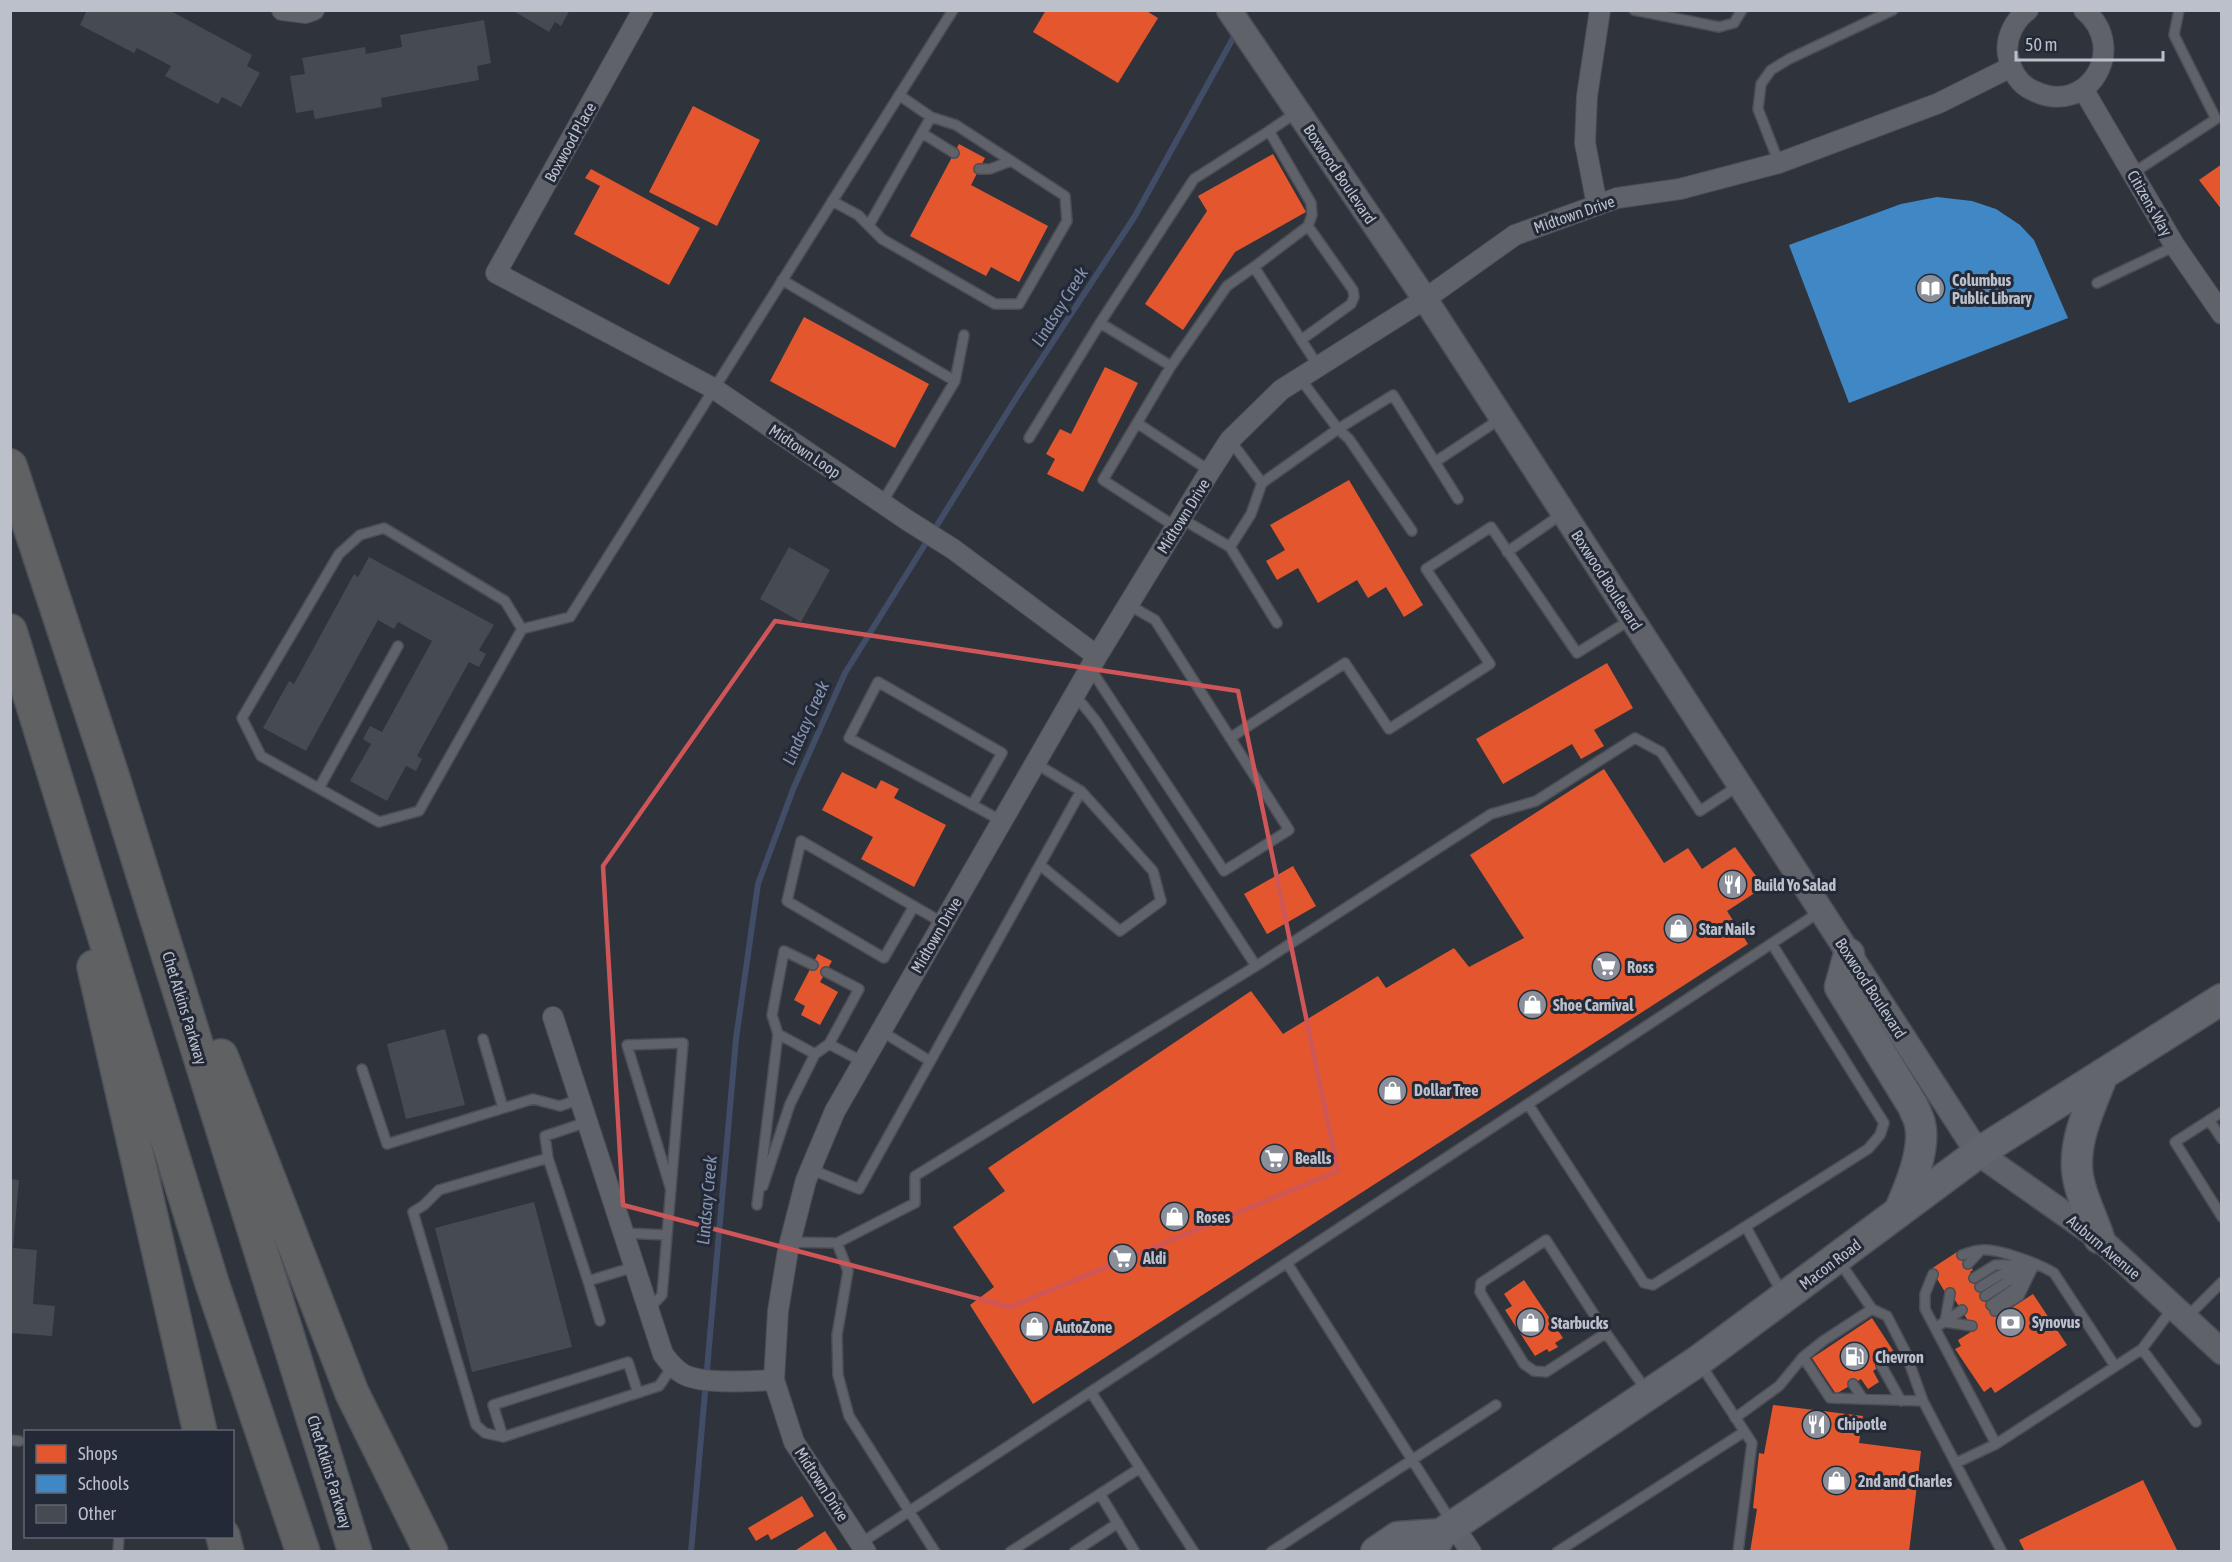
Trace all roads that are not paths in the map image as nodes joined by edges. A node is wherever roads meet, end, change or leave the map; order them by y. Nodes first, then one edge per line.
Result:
1 (282, 10) edge
2 (314, 10) edge
3 (643, 10) edge
4 (953, 10) edge
5 (1229, 10) edge
6 (1600, 10) edge
7 (1634, 10) edge
8 (1742, 10) edge
9 (1893, 10) edge
10 (2028, 10) edge
11 (2084, 10) edge
12 (2179, 10) edge
13 (2011, 67) junction
14 (2084, 89) junction
15 (899, 95) junction
16 (1297, 111) junction
17 (931, 117) junction
18 (1269, 131) junction
19 (922, 133) junction
20 (954, 153) dead end
21 (1011, 161) junction
22 (1779, 163) junction
23 (980, 169) dead end
24 (2133, 173) junction
25 (832, 201) junction
26 (1597, 205) junction
27 (869, 225) junction
28 (1308, 226) junction
29 (2175, 246) junction
30 (1254, 267) junction
31 (496, 273) joint
32 (782, 280) junction
33 (2097, 283) dead end
34 (1425, 299) junction
35 (2222, 314) edge
36 (1100, 323) junction
37 (964, 335) dead end
38 (1301, 340) junction
39 (1171, 366) junction
40 (1317, 366) junction
41 (1299, 377) junction
42 (955, 381) junction
43 (713, 388) junction
44 (1502, 418) junction
45 (1137, 423) junction
46 (1338, 429) junction
47 (1029, 438) dead end
48 (1230, 440) junction
49 (1435, 462) junction
50 (10, 465) edge
51 (1210, 471) junction
52 (1262, 483) junction
53 (1458, 499) dead end
54 (882, 503) junction
55 (1564, 513) junction
56 (1179, 523) junction
57 (1412, 531) dead end
58 (1230, 547) junction
59 (1507, 552) junction
60 (1129, 604) junction
61 (1632, 618) junction
62 (1277, 623) dead end
63 (522, 629) junction
64 (10, 631) edge
65 (398, 646) dead end
66 (1093, 662) junction
67 (1075, 695) junction
68 (37, 713) junction
69 (1230, 738) junction
70 (1035, 763) junction
71 (111, 772) junction
72 (1739, 784) junction
73 (319, 788) junction
74 (1081, 791) junction
75 (972, 805) junction
76 (1002, 821) junction
77 (1040, 866) junction
78 (914, 906) junction
79 (1821, 911) junction
80 (943, 923) junction
81 (1772, 944) junction
82 (1849, 954) junction
83 (813, 965) dead end
84 (1256, 966) junction
85 (826, 972) dead end
86 (2222, 999) edge
87 (553, 1017) dead end
88 (881, 1031) junction
89 (778, 1034) junction
90 (483, 1039) dead end
91 (829, 1044) junction
92 (815, 1054) junction
93 (930, 1061) junction
94 (863, 1062) junction
95 (362, 1068) dead end
96 (2103, 1074) junction
97 (580, 1099) junction
98 (1528, 1104) junction
99 (503, 1108) junction
100 (2222, 1112) edge
101 (2209, 1120) junction
102 (587, 1122) junction
103 (2222, 1139) edge
104 (1978, 1153) junction
105 (548, 1158) junction
106 (810, 1170) junction
107 (671, 1190) junction
108 (1898, 1213) junction
109 (2222, 1217) edge
110 (1746, 1227) junction
111 (623, 1233) junction
112 (667, 1235) junction
113 (2099, 1238) junction
114 (790, 1242) junction
115 (837, 1244) junction
116 (1982, 1249) junction
117 (1962, 1255) dead end
118 (1837, 1258) junction
119 (1287, 1263) junction
120 (1968, 1264) dead end
121 (2034, 1265) junction
122 (634, 1267) junction
123 (1936, 1278) dead end
124 (1974, 1278) dead end
125 (588, 1281) junction
126 (2222, 1282) edge
127 (1980, 1287) dead end
128 (1950, 1293) dead end
129 (1985, 1296) dead end
130 (1785, 1298) junction
131 (1993, 1308) dead end
132 (1872, 1309) junction
133 (648, 1310) junction
134 (2180, 1313) junction
135 (600, 1321) dead end
136 (1945, 1322) junction
137 (1935, 1328) junction
138 (1606, 1333) junction
139 (2142, 1349) junction
140 (2222, 1352) edge
141 (1803, 1357) junction
142 (1698, 1361) junction
143 (1881, 1365) dead end
144 (2115, 1366) junction
145 (672, 1367) junction
146 (774, 1380) junction
147 (1853, 1384) dead end
148 (1091, 1392) junction
149 (638, 1394) junction
150 (1649, 1394) junction
151 (1863, 1399) junction
152 (1901, 1401) junction
153 (1923, 1401) junction
154 (1496, 1405) dead end
155 (1736, 1418) junction
156 (2196, 1422) dead end
157 (200, 1430) edge
158 (1744, 1432) junction
159 (503, 1437) junction
160 (1996, 1444) junction
161 (1412, 1461) junction
162 (1956, 1463) junction
163 (1140, 1468) junction
164 (1100, 1494) junction
165 (909, 1511) junction
166 (1118, 1523) junction
167 (1442, 1537) edge
168 (863, 1547) edge
169 (303, 1551) edge
170 (356, 1551) edge
171 (431, 1551) edge
172 (935, 1551) edge
173 (1010, 1551) edge
174 (1074, 1551) edge
175 (1135, 1551) edge
176 (1194, 1551) edge
177 (1271, 1551) edge
178 (1376, 1551) edge
179 (1471, 1551) edge
180 (1557, 1551) edge
181 (1738, 1551) edge
182 (2002, 1551) edge

1 - 2 street
3 - 31 street, Boxwood Place
4 - 15 lane
5 - 16 street, Boxwood Boulevard
6 - 26 street
7 - 8 lane
9 - 22 lane
10 - 13 street
11 - 14 street
12 - 24 lane
13 - 14 street
13 - 22 street, Midtown Drive
14 - 24 street, Citizens Way
15 - 17 lane
15 - 25 lane
16 - 18 lane
16 - 34 street, Boxwood Boulevard
17 - 19 lane
17 - 21 lane
18 - 28 lane
18 - 36 lane
19 - 20 lane
19 - 27 lane
21 - 23 lane
21 - 27 lane
22 - 26 street, Midtown Drive
24 - 29 street, Citizens Way
25 - 27 lane
25 - 32 lane
26 - 34 street, Midtown Drive
28 - 30 lane
28 - 38 lane
29 - 33 lane
29 - 35 street, Citizens Way
30 - 38 lane
30 - 39 lane
31 - 43 street, Midtown Loop
32 - 42 lane
32 - 43 lane
34 - 40 street, Midtown Drive
34 - 44 street, Boxwood Boulevard
36 - 39 lane
36 - 47 lane
37 - 42 lane
38 - 40 lane
39 - 45 lane
40 - 41 street, Midtown Drive
41 - 46 lane
41 - 48 street, Midtown Drive
42 - 54 lane
43 - 54 street, Midtown Loop
43 - 63 lane
44 - 49 lane
44 - 55 street, Boxwood Boulevard
45 - 51 lane
45 - 56 lane
46 - 49 lane
46 - 52 lane
46 - 57 lane
48 - 51 street, Midtown Drive
48 - 52 lane
49 - 53 lane
50 - 71 highway, Chet Atkins Parkway
51 - 56 street, Midtown Drive
52 - 58 lane
54 - 66 street, Midtown Loop
55 - 59 lane
55 - 61 street, Boxwood Boulevard
56 - 58 lane
56 - 60 street, Midtown Drive
58 - 62 lane
59 - 61 lane
59 - 69 lane
60 - 66 street, Midtown Drive
60 - 69 lane
61 - 72 street, Boxwood Boulevard
63 - 73 lane
63 - 73 lane
64 - 68 highway
65 - 73 lane
66 - 67 street, Midtown Drive
66 - 69 lane
67 - 70 street, Midtown Drive
67 - 84 lane
68 - 157 highway
68 - 169 highway
70 - 74 lane
70 - 76 street, Midtown Drive
71 - 170 highway, Chet Atkins Parkway
71 - 171 highway
72 - 79 street, Boxwood Boulevard
72 - 84 lane
74 - 77 lane
74 - 77 lane
75 - 75 lane
75 - 76 lane
76 - 80 street, Midtown Drive
77 - 93 lane
78 - 78 lane
78 - 80 lane
79 - 81 lane
79 - 82 street, Boxwood Boulevard
80 - 88 street, Midtown Drive
81 - 98 lane
81 - 110 lane
82 - 104 street, Boxwood Boulevard
82 - 108 main road
83 - 89 lane
84 - 115 lane
85 - 91 lane
86 - 96 main road, Macon Road
87 - 97 street
88 - 93 lane
88 - 94 street, Midtown Drive
89 - 92 lane
89 - 92 lane
90 - 99 lane
91 - 92 lane
91 - 94 lane
93 - 106 lane
94 - 106 street, Midtown Drive
95 - 99 lane
96 - 104 main road, Macon Road
96 - 113 main road
97 - 99 lane
97 - 102 street
98 - 110 lane
98 - 119 lane
100 - 101 lane
101 - 103 lane
101 - 109 lane
102 - 105 lane
102 - 111 street
104 - 108 main road, Macon Road
104 - 113 street, Auburn Avenue
105 - 125 lane
105 - 159 lane
106 - 114 street, Midtown Drive
107 - 107 lane
107 - 112 lane
108 - 118 main road, Macon Road
110 - 130 lane
111 - 112 lane
111 - 122 street
112 - 133 lane
113 - 134 street, Auburn Avenue
114 - 115 lane
114 - 146 street, Midtown Drive
115 - 165 lane
116 - 117 lane
116 - 120 lane
116 - 121 lane
118 - 130 main road, Macon Road
118 - 132 lane
119 - 148 lane
119 - 161 lane
121 - 124 lane
121 - 127 lane
121 - 129 lane
121 - 131 lane
121 - 144 lane
122 - 125 lane
122 - 133 street
123 - 137 lane
125 - 135 lane
126 - 134 lane
128 - 136 lane
130 - 142 main road, Macon Road
132 - 141 lane
132 - 153 lane
133 - 145 street
134 - 139 lane
134 - 140 street, Auburn Avenue
136 - 136 lane
136 - 137 lane
137 - 160 lane
138 - 138 lane
138 - 150 lane
139 - 144 lane
139 - 156 lane
141 - 151 lane
141 - 155 lane
142 - 150 main road, Macon Road
142 - 155 lane
143 - 152 lane
144 - 160 lane
145 - 146 street
145 - 149 lane
146 - 168 street, Midtown Drive
147 - 151 lane
148 - 163 lane
148 - 165 lane
149 - 159 lane
149 - 159 lane
150 - 167 main road, Macon Road
151 - 152 lane
152 - 153 lane
153 - 162 lane
154 - 161 lane
155 - 158 lane
158 - 180 lane
158 - 181 lane
160 - 162 lane
161 - 167 lane
161 - 177 lane
162 - 182 lane
163 - 164 lane
163 - 176 lane
164 - 166 lane
164 - 173 lane
165 - 168 lane
165 - 172 lane
166 - 174 lane
166 - 175 lane
167 - 178 main road
167 - 179 street

